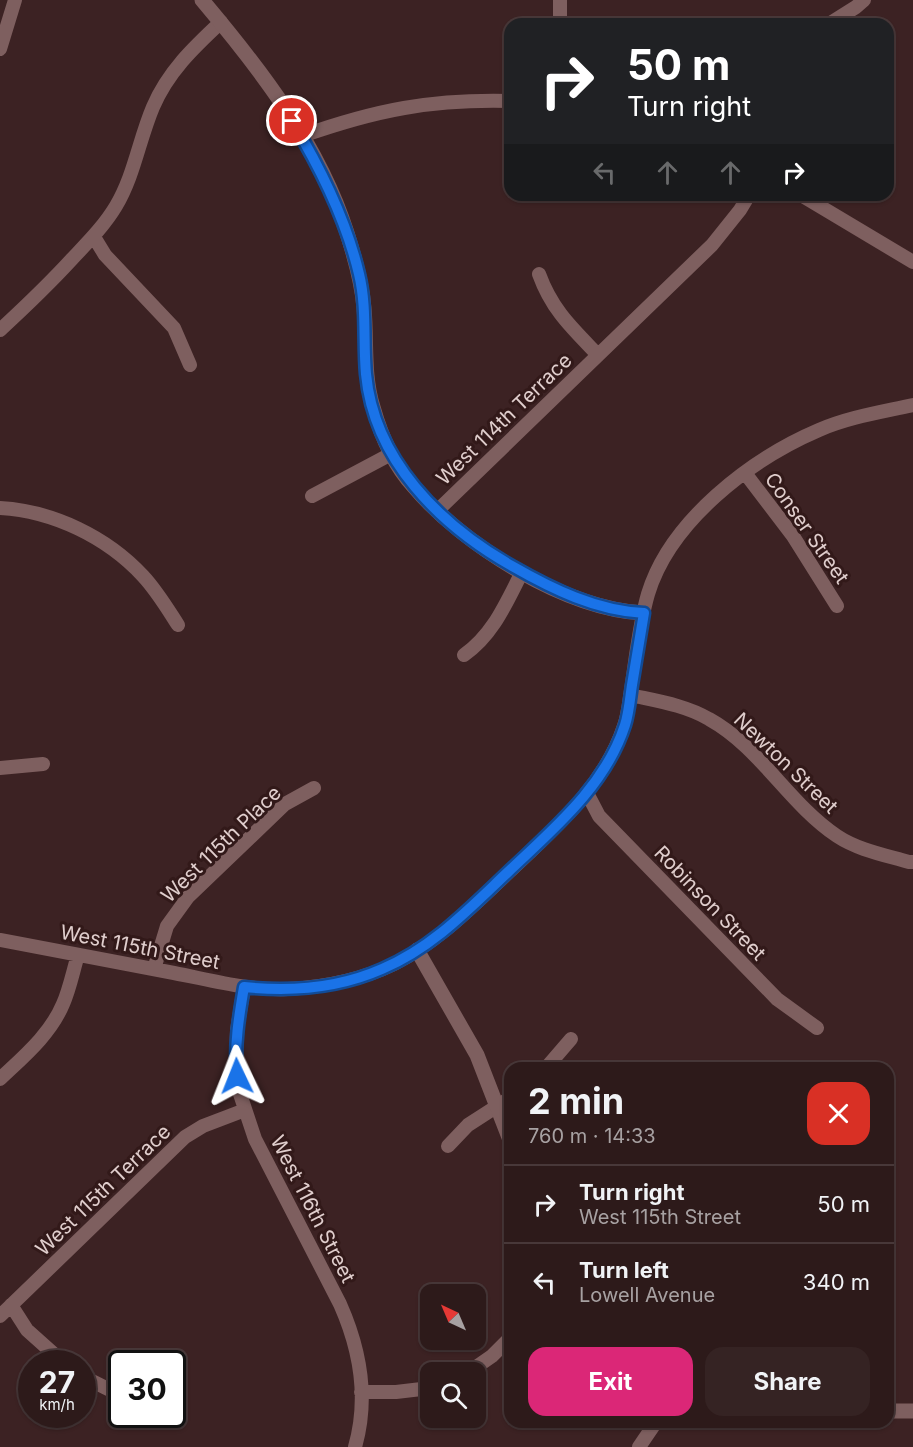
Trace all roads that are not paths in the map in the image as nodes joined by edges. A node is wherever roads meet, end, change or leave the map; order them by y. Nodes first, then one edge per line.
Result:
1 (15, 0) edge
2 (202, 0) edge
3 (560, 0) edge
4 (864, 0) edge
5 (560, 18) edge
6 (839, 18) edge
7 (221, 22) junction
8 (0, 49) edge
9 (504, 101) edge
10 (302, 136) junction
11 (745, 201) edge
12 (811, 201) edge
13 (94, 237) junction
14 (913, 262) edge
15 (539, 274) dead end
16 (0, 330) edge
17 (598, 355) junction
18 (190, 365) dead end
19 (913, 405) edge
20 (392, 454) junction
21 (745, 473) junction
22 (312, 496) dead end
23 (0, 508) edge
24 (437, 511) junction
25 (522, 572) junction
26 (837, 606) dead end
27 (644, 613) junction
28 (178, 625) dead end
29 (464, 655) dead end
30 (630, 695) junction
31 (43, 764) dead end
32 (0, 768) edge
33 (314, 788) dead end
34 (587, 793) junction
35 (913, 862) edge
36 (0, 940) edge
37 (417, 950) junction
38 (78, 955) junction
39 (154, 969) junction
40 (244, 987) junction
41 (817, 1028) dead end
42 (571, 1039) dead end
43 (551, 1062) edge
44 (0, 1079) edge
45 (504, 1102) edge
46 (245, 1110) junction
47 (448, 1146) dead end
48 (11, 1305) junction
49 (0, 1316) edge
50 (504, 1344) edge
51 (49, 1350) edge
52 (483, 1362) edge
53 (420, 1389) edge
54 (361, 1392) junction
55 (894, 1411) edge
56 (913, 1411) edge
57 (652, 1428) edge
58 (355, 1447) edge
59 (639, 1447) edge

1 - 8 street
2 - 7 street
3 - 5 street
4 - 6 street
7 - 10 street
7 - 13 street
9 - 10 street
10 - 20 street
11 - 17 street, West 114th Terrace
12 - 14 street
13 - 16 street
13 - 18 street
15 - 17 street, West 114th Terrace
17 - 24 street, West 114th Terrace
19 - 21 street, West 115th Street
20 - 22 street
20 - 24 street
21 - 26 street, Conser Street
21 - 27 street, West 115th Street
23 - 28 street
24 - 25 street
25 - 27 street
25 - 29 street
27 - 30 street, West 115th Street
30 - 34 street, West 115th Street
30 - 35 street, Newton Street
31 - 32 street
33 - 39 street, West 115th Place
34 - 37 street, West 115th Street
34 - 41 street, Robinson Street
36 - 38 street, West 115th Street
37 - 40 street, West 115th Street
37 - 45 street
38 - 39 street, West 115th Street
38 - 44 street
39 - 40 street, West 115th Street
40 - 46 street, West 116th Street
42 - 43 street
45 - 47 street
46 - 48 street, West 115th Terrace
46 - 54 street, West 116th Street
48 - 49 street, West 115th Terrace
48 - 51 street
50 - 52 street
53 - 54 street
54 - 58 street, West 116th Street
55 - 56 street
57 - 59 street

